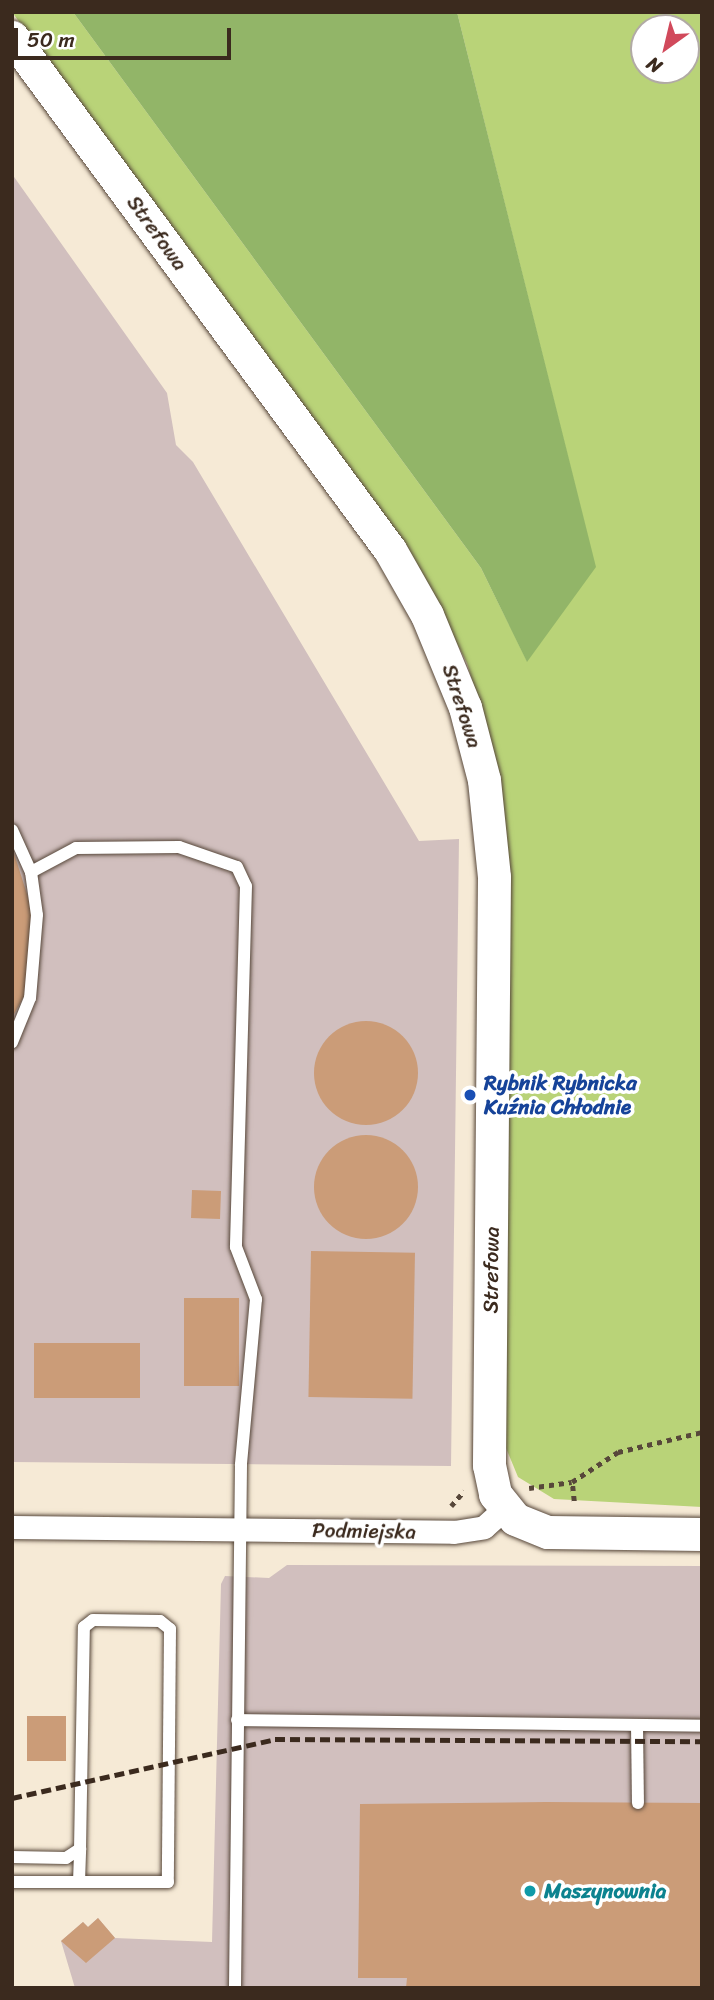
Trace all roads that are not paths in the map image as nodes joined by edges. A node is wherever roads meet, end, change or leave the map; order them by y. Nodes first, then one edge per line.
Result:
1 (12, 37) edge
2 (12, 830) edge
3 (31, 872) junction
4 (12, 1042) edge
5 (504, 1509) junction
6 (12, 1527) edge
7 (242, 1530) junction
8 (702, 1534) edge
9 (237, 1720) junction
10 (638, 1725) junction
11 (702, 1726) edge
12 (638, 1803) dead end
13 (80, 1849) junction
14 (12, 1857) edge
15 (12, 1882) edge
16 (79, 1882) junction
17 (235, 1988) edge

1 - 5 street, Strefowa
2 - 3 lane
3 - 4 lane
3 - 7 lane
5 - 7 street, Podmiejska
5 - 8 street
6 - 7 street, Podmiejska
7 - 9 lane
9 - 10 lane
9 - 17 lane
10 - 11 lane
10 - 12 lane
13 - 14 lane
13 - 16 lane
13 - 16 lane
15 - 16 lane

